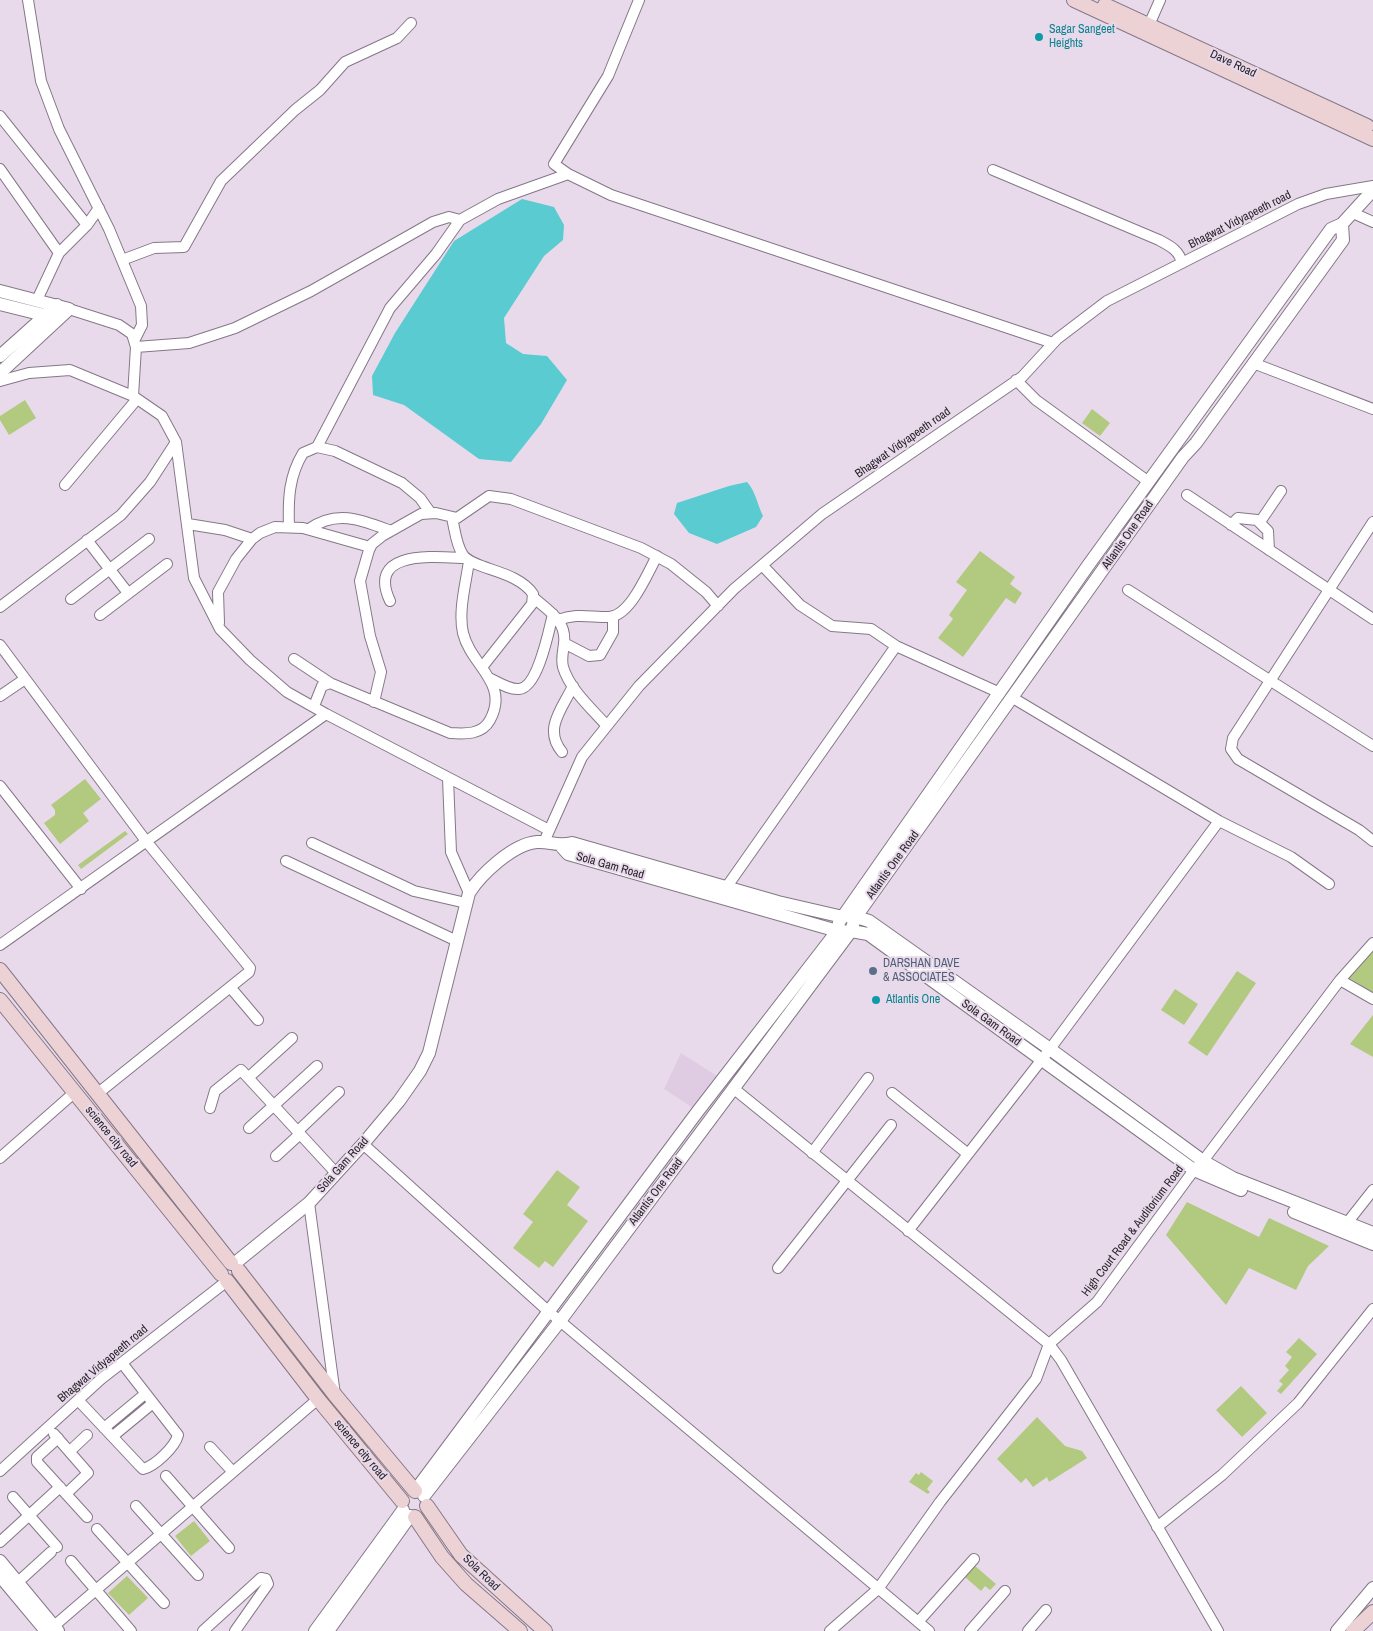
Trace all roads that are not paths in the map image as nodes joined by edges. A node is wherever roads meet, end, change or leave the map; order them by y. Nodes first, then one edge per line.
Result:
1 (28, 0) edge
2 (639, 0) edge
3 (1074, 0) edge
4 (1093, 0) edge
5 (1160, 0) edge
6 (411, 23) dead end
7 (1149, 25) junction
8 (0, 116) edge
9 (1373, 129) edge
10 (1373, 139) edge
11 (0, 169) edge
12 (993, 170) dead end
13 (568, 174) junction
14 (1373, 188) edge
15 (99, 208) junction
16 (1353, 213) junction
17 (460, 220) junction
18 (1373, 222) edge
19 (1342, 224) junction
20 (87, 225) junction
21 (59, 253) junction
22 (122, 260) junction
23 (1182, 264) junction
24 (0, 291) edge
25 (37, 300) junction
26 (0, 304) edge
27 (63, 307) junction
28 (46, 315) junction
29 (59, 319) junction
30 (138, 336) junction
31 (1053, 343) junction
32 (0, 356) edge
33 (1253, 363) junction
34 (0, 373) edge
35 (1016, 380) junction
36 (0, 381) edge
37 (135, 398) junction
38 (1373, 409) edge
39 (176, 442) junction
40 (317, 447) junction
41 (1149, 482) junction
42 (65, 485) dead end
43 (1281, 491) dead end
44 (1187, 495) dead end
45 (430, 512) junction
46 (452, 518) junction
47 (1260, 522) junction
48 (1373, 522) edge
49 (188, 524) junction
50 (1231, 524) junction
51 (289, 526) junction
52 (309, 529) junction
53 (392, 531) junction
54 (149, 539) dead end
55 (252, 539) junction
56 (87, 540) junction
57 (370, 547) junction
58 (1269, 550) junction
59 (657, 556) junction
60 (467, 559) junction
61 (167, 564) dead end
62 (762, 565) junction
63 (109, 569) junction
64 (1128, 590) dead end
65 (1329, 590) junction
66 (128, 593) junction
67 (534, 598) junction
68 (71, 599) dead end
69 (390, 602) dead end
70 (718, 606) junction
71 (0, 608) edge
72 (100, 615) dead end
73 (613, 616) junction
74 (556, 617) junction
75 (1373, 619) edge
76 (220, 628) junction
77 (564, 643) junction
78 (0, 645) edge
79 (896, 646) junction
80 (294, 659) dead end
81 (483, 666) junction
82 (489, 678) junction
83 (25, 679) junction
84 (1270, 680) junction
85 (330, 683) junction
86 (573, 686) junction
87 (1000, 693) junction
88 (0, 696) edge
89 (1012, 698) junction
90 (374, 702) junction
91 (314, 706) junction
92 (326, 714) junction
93 (607, 726) junction
94 (1373, 746) edge
95 (562, 752) dead end
96 (448, 779) junction
97 (0, 786) edge
98 (1219, 821) junction
99 (549, 830) junction
100 (1373, 841) edge
101 (146, 842) junction
102 (544, 842) junction
103 (312, 843) dead end
104 (286, 860) dead end
105 (1329, 884) dead end
106 (81, 889) junction
107 (723, 892) junction
108 (467, 898) junction
109 (849, 918) junction
110 (838, 930) junction
111 (851, 931) junction
112 (458, 941) junction
113 (1373, 943) edge
114 (0, 945) edge
115 (0, 970) edge
116 (1340, 980) junction
117 (230, 987) junction
118 (1373, 999) edge
119 (0, 1000) edge
120 (258, 1020) dead end
121 (292, 1038) dead end
122 (1050, 1049) junction
123 (1042, 1060) junction
124 (317, 1066) dead end
125 (249, 1077) junction
126 (868, 1078) dead end
127 (732, 1088) junction
128 (75, 1092) junction
129 (339, 1092) dead end
130 (892, 1093) dead end
131 (98, 1094) junction
132 (274, 1105) junction
133 (210, 1108) dead end
134 (891, 1125) dead end
135 (249, 1128) dead end
136 (299, 1133) junction
137 (362, 1144) junction
138 (812, 1153) junction
139 (968, 1154) junction
140 (276, 1156) dead end
141 (0, 1158) edge
142 (1198, 1166) junction
143 (336, 1173) junction
144 (847, 1181) junction
145 (1373, 1190) edge
146 (309, 1203) junction
147 (1347, 1223) junction
148 (908, 1232) junction
149 (1373, 1233) edge
150 (1373, 1244) edge
151 (234, 1266) junction
152 (778, 1268) dead end
153 (224, 1277) junction
154 (1373, 1308) edge
155 (548, 1311) junction
156 (560, 1321) junction
157 (1048, 1344) junction
158 (122, 1363) junction
159 (145, 1394) junction
160 (335, 1395) junction
161 (318, 1399) junction
162 (78, 1400) junction
163 (153, 1403) junction
164 (48, 1427) junction
165 (104, 1428) junction
166 (87, 1435) dead end
167 (113, 1436) junction
168 (58, 1438) junction
169 (210, 1446) dead end
170 (70, 1451) junction
171 (0, 1471) edge
172 (233, 1472) junction
173 (166, 1476) dead end
174 (63, 1490) junction
175 (13, 1497) dead end
176 (422, 1498) junction
177 (136, 1506) dead end
178 (193, 1507) junction
179 (408, 1511) junction
180 (29, 1516) junction
181 (87, 1517) dead end
182 (1157, 1527) junction
183 (97, 1529) dead end
184 (161, 1534) junction
185 (0, 1542) edge
186 (230, 1548) dead end
187 (974, 1559) dead end
188 (0, 1561) edge
189 (71, 1561) dead end
190 (128, 1563) junction
191 (198, 1575) dead end
192 (0, 1576) edge
193 (18, 1582) junction
194 (1373, 1588) edge
195 (878, 1589) junction
196 (96, 1590) junction
197 (1005, 1591) dead end
198 (164, 1603) dead end
199 (1357, 1607) junction
200 (1046, 1610) dead end
201 (1373, 1612) edge
202 (918, 1622) junction
203 (53, 1629) edge
204 (131, 1631) edge
205 (203, 1631) edge
206 (235, 1631) edge
207 (315, 1631) edge
208 (328, 1631) edge
209 (520, 1631) edge
210 (545, 1631) edge
211 (830, 1631) edge
212 (929, 1631) edge
213 (970, 1631) edge
214 (1028, 1631) edge
215 (1218, 1631) edge
216 (1338, 1631) edge
217 (1353, 1631) edge
218 (1364, 1631) edge

1 - 15 street
2 - 13 street
3 - 10 main road
4 - 7 main road, Dave Road
5 - 7 street
6 - 22 street
7 - 9 main road, Dave Road
8 - 20 street
11 - 21 street
12 - 23 street
13 - 17 street
13 - 31 street
14 - 16 street, Atlantis One Road
14 - 23 street, Bhagwat Vidyapeeth road
15 - 20 street
15 - 22 street
16 - 18 street
16 - 19 street, Atlantis One Road
17 - 30 street
17 - 40 street
19 - 33 street, Atlantis One Road
19 - 41 street, Atlantis One Road
20 - 21 street
21 - 25 street
22 - 30 street
23 - 31 street, Bhagwat Vidyapeeth road
24 - 25 street
25 - 27 street
26 - 28 street
27 - 28 street
27 - 29 street
27 - 30 street
28 - 29 street
28 - 32 street
29 - 34 street
30 - 37 street
31 - 35 street, Bhagwat Vidyapeeth road
33 - 38 street
33 - 89 street, Atlantis One Road
35 - 41 street
35 - 62 street, Bhagwat Vidyapeeth road
36 - 37 street
37 - 39 street
37 - 42 street
39 - 49 street
39 - 56 street
40 - 45 street
40 - 51 street
41 - 87 street, Atlantis One Road
43 - 47 street
44 - 50 street
45 - 46 street
45 - 53 street
46 - 59 street
46 - 60 street
47 - 50 street
47 - 58 street
48 - 65 street
49 - 55 street
49 - 76 street
50 - 58 street
51 - 52 street
51 - 55 street
52 - 53 street
52 - 57 street
53 - 57 street
54 - 63 street
55 - 76 street
56 - 63 street
56 - 71 street
57 - 90 street
58 - 65 street
59 - 70 street
59 - 73 street
60 - 67 street
60 - 69 street
60 - 81 street
61 - 66 street
62 - 70 street, Bhagwat Vidyapeeth road
62 - 79 street
63 - 66 street
63 - 68 street
64 - 84 street
65 - 75 street
65 - 84 street
66 - 72 street
67 - 74 street
67 - 81 street
70 - 93 street, Bhagwat Vidyapeeth road
73 - 74 street
73 - 77 street
74 - 77 street
74 - 82 street
76 - 91 street
77 - 86 street
78 - 83 street
79 - 87 street
79 - 107 street
80 - 85 street
81 - 82 street
82 - 90 street
83 - 88 street
83 - 101 street
84 - 94 street
84 - 100 street
85 - 90 street
85 - 91 street
86 - 93 street
86 - 95 street
87 - 109 street, Atlantis One Road
89 - 98 street
89 - 109 street, Atlantis One Road
91 - 92 street
92 - 96 street
92 - 101 street
93 - 99 street, Bhagwat Vidyapeeth road
96 - 99 street
96 - 108 street
97 - 106 street
98 - 105 street
98 - 122 street
99 - 102 street, Bhagwat Vidyapeeth road
101 - 106 street
101 - 117 street
102 - 107 street, Sola Gam Road
102 - 108 street, Sola Gam Road
103 - 108 street
104 - 112 street
106 - 114 street
107 - 109 street, Sola Gam Road
107 - 110 street, Sola Gam Road
108 - 112 street, Sola Gam Road
109 - 110 street, Atlantis One Road
109 - 111 street, Atlantis One Road
109 - 122 street, Sola Gam Road
110 - 111 street, Sola Gam Road
110 - 155 street, Atlantis One Road
111 - 123 street, Sola Gam Road
111 - 127 street, Atlantis One Road
112 - 137 street, Sola Gam Road
113 - 116 street, High Court Road & Auditorium Road
115 - 131 main road, Sola Road
116 - 118 street
116 - 142 street, High Court Road & Auditorium Road
117 - 120 street
117 - 131 street
119 - 128 main road, science city road
121 - 125 street
122 - 123 street
122 - 142 street, Sola Gam Road
123 - 139 street
123 - 142 street, Sola Gam Road
124 - 132 street
125 - 132 street
125 - 133 street
126 - 138 street
127 - 138 street
127 - 156 street, Atlantis One Road
128 - 141 street
128 - 153 main road, science city road
129 - 136 street
130 - 139 street
131 - 151 main road, Sola Road
132 - 135 street
132 - 136 street
134 - 144 street
136 - 140 street
136 - 143 street
137 - 143 street, Sola Gam Road
137 - 155 street
138 - 144 street
139 - 148 street
142 - 147 street, Sola Gam Road
142 - 150 street, Sola Gam Road
142 - 157 street, High Court Road & Auditorium Road
143 - 146 street, Sola Gam Road
144 - 148 street
144 - 152 street
145 - 147 street
146 - 151 street, Sola Gam Road
146 - 160 street
147 - 149 street, Sola Gam Road
148 - 157 street
151 - 153 main road
151 - 160 main road, Sola Road
153 - 158 street, Bhagwat Vidyapeeth road
153 - 161 main road, science city road
154 - 182 street
155 - 156 street
155 - 176 street, Atlantis One Road
156 - 176 street, Atlantis One Road
156 - 195 street
157 - 182 street
157 - 195 street
158 - 159 street
158 - 162 street, Bhagwat Vidyapeeth road
159 - 163 street
159 - 165 street
160 - 176 main road, Sola Road
161 - 172 street
161 - 179 main road, science city road
162 - 164 street, Bhagwat Vidyapeeth road
162 - 165 street
163 - 167 street
163 - 167 street
164 - 168 street
164 - 171 street, Bhagwat Vidyapeeth road
165 - 167 street
166 - 170 street
168 - 170 street
168 - 174 street
169 - 172 street
170 - 174 street
172 - 178 street
173 - 178 street
174 - 180 street
174 - 181 street
175 - 180 street
176 - 179 main road
176 - 179 main road
176 - 210 main road, Sola Road
177 - 184 street
178 - 184 street
178 - 186 street
179 - 207 street
179 - 208 street
179 - 209 main road, Sola Road
180 - 185 street
180 - 193 street
182 - 215 street
183 - 190 street
184 - 190 street
184 - 191 street
187 - 202 street
188 - 193 street
189 - 196 street
190 - 196 street
190 - 198 street
192 - 203 street
193 - 203 street
194 - 199 street
195 - 202 street
195 - 211 street
196 - 203 street
196 - 204 street
197 - 213 street
199 - 201 street
199 - 216 street
200 - 214 street
201 - 217 main road
201 - 218 main road
202 - 212 street
205 - 206 street

